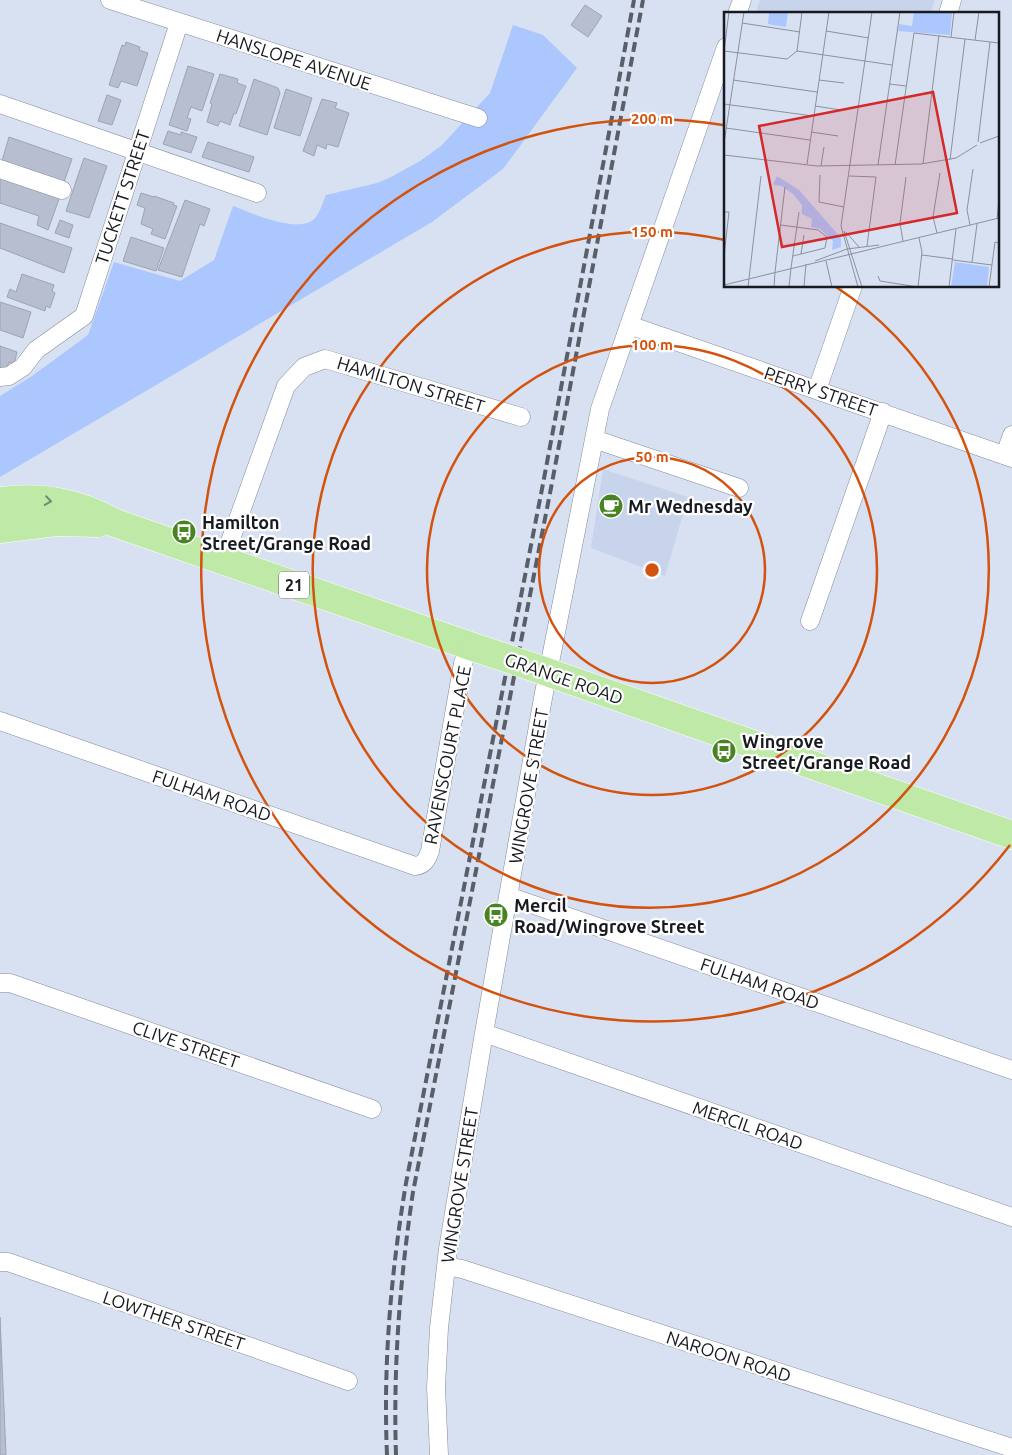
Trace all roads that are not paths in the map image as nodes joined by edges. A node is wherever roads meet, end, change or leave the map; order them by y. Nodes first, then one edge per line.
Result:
1 (110, 0) edge
2 (179, 23) junction
3 (724, 53) edge
4 (0, 104) edge
5 (478, 118) dead end
6 (137, 152) junction
7 (0, 170) edge
8 (62, 190) dead end
9 (257, 193) dead end
10 (852, 288) edge
11 (629, 325) junction
12 (0, 377) edge
13 (817, 390) junction
14 (883, 412) junction
15 (521, 417) dead end
16 (1012, 434) edge
17 (594, 439) junction
18 (1008, 456) edge
19 (739, 488) dead end
20 (0, 501) edge
21 (46, 523) junction
22 (115, 523) junction
23 (0, 529) edge
24 (0, 549) edge
25 (223, 561) junction
26 (810, 621) dead end
27 (471, 646) junction
28 (538, 668) junction
29 (0, 721) edge
30 (1012, 835) edge
31 (423, 864) joint
32 (508, 896) junction
33 (0, 983) edge
34 (484, 1033) junction
35 (1012, 1070) edge
36 (372, 1109) dead end
37 (1012, 1216) edge
38 (0, 1262) edge
39 (446, 1266) junction
40 (348, 1381) dead end
41 (1012, 1448) edge
42 (438, 1455) edge

1 - 2 street, HANSLOPE AVENUE
2 - 5 street, HANSLOPE AVENUE
2 - 6 street, TUCKETT STREET
3 - 11 street, WINGROVE STREET
4 - 6 street
6 - 9 street
6 - 12 street, TUCKETT STREET
7 - 8 street
10 - 13 street
11 - 13 street, PERRY STREET
11 - 17 street, WINGROVE STREET
13 - 14 street, PERRY STREET
14 - 18 street, PERRY STREET
14 - 26 street
15 - 25 street, HAMILTON STREET
16 - 18 street
17 - 19 street
17 - 28 street, WINGROVE STREET
20 -> 22 main road, GRANGE ROAD / 21
21 - 22 main road, GRANGE ROAD / 21
21 - 23 main road, GRANGE ROAD / 21
21 - 24 main road
22 - 25 main road, GRANGE ROAD / 21
25 - 27 main road, GRANGE ROAD / 21
27 - 28 main road, GRANGE ROAD / 21, bridge
27 - 31 street, RAVENSCOURT PLACE
28 - 30 main road, GRANGE ROAD / 21
28 - 32 street, WINGROVE STREET
29 - 31 street, FULHAM ROAD
32 - 34 street, WINGROVE STREET
32 - 35 street, FULHAM ROAD
33 - 36 street, CLIVE STREET
34 - 37 street, MERCIL ROAD
34 - 39 street, WINGROVE STREET
38 - 40 street, LOWTHER STREET
39 - 41 street, NAROON ROAD
39 - 42 street, WINGROVE STREET

